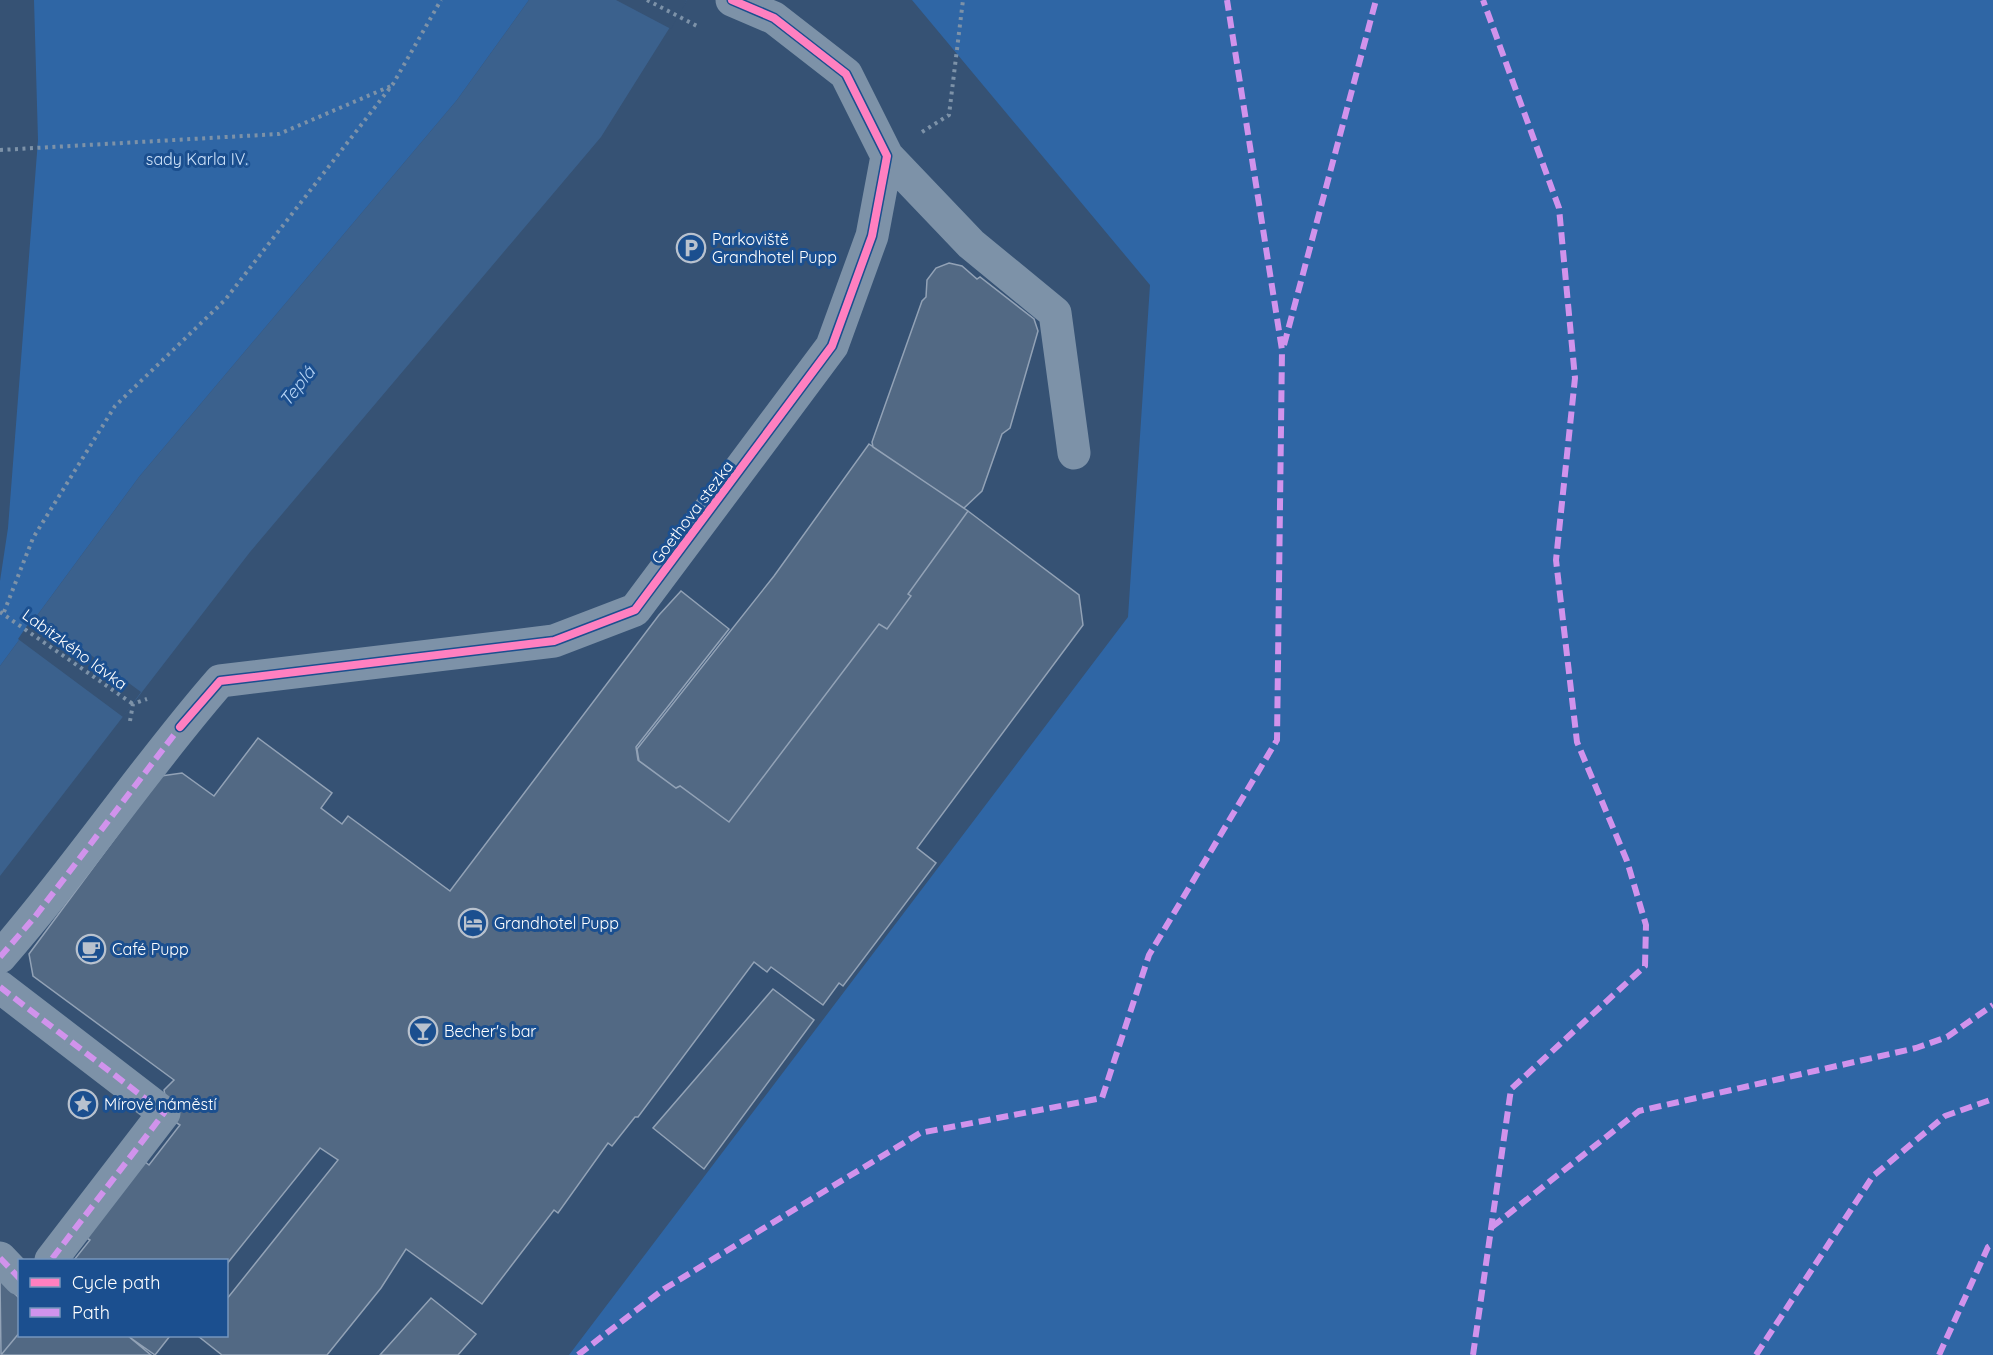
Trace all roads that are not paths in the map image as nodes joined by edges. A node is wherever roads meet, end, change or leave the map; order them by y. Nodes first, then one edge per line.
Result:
1 (732, 0) edge
2 (886, 156) junction
3 (1074, 453) dead end
4 (0, 957) edge
5 (0, 987) edge
6 (0, 1258) edge
7 (52, 1259) edge
8 (18, 1277) edge

1 - 2 street
2 - 3 street
2 - 4 street, Goethova stezka
5 - 7 street
6 - 8 street

